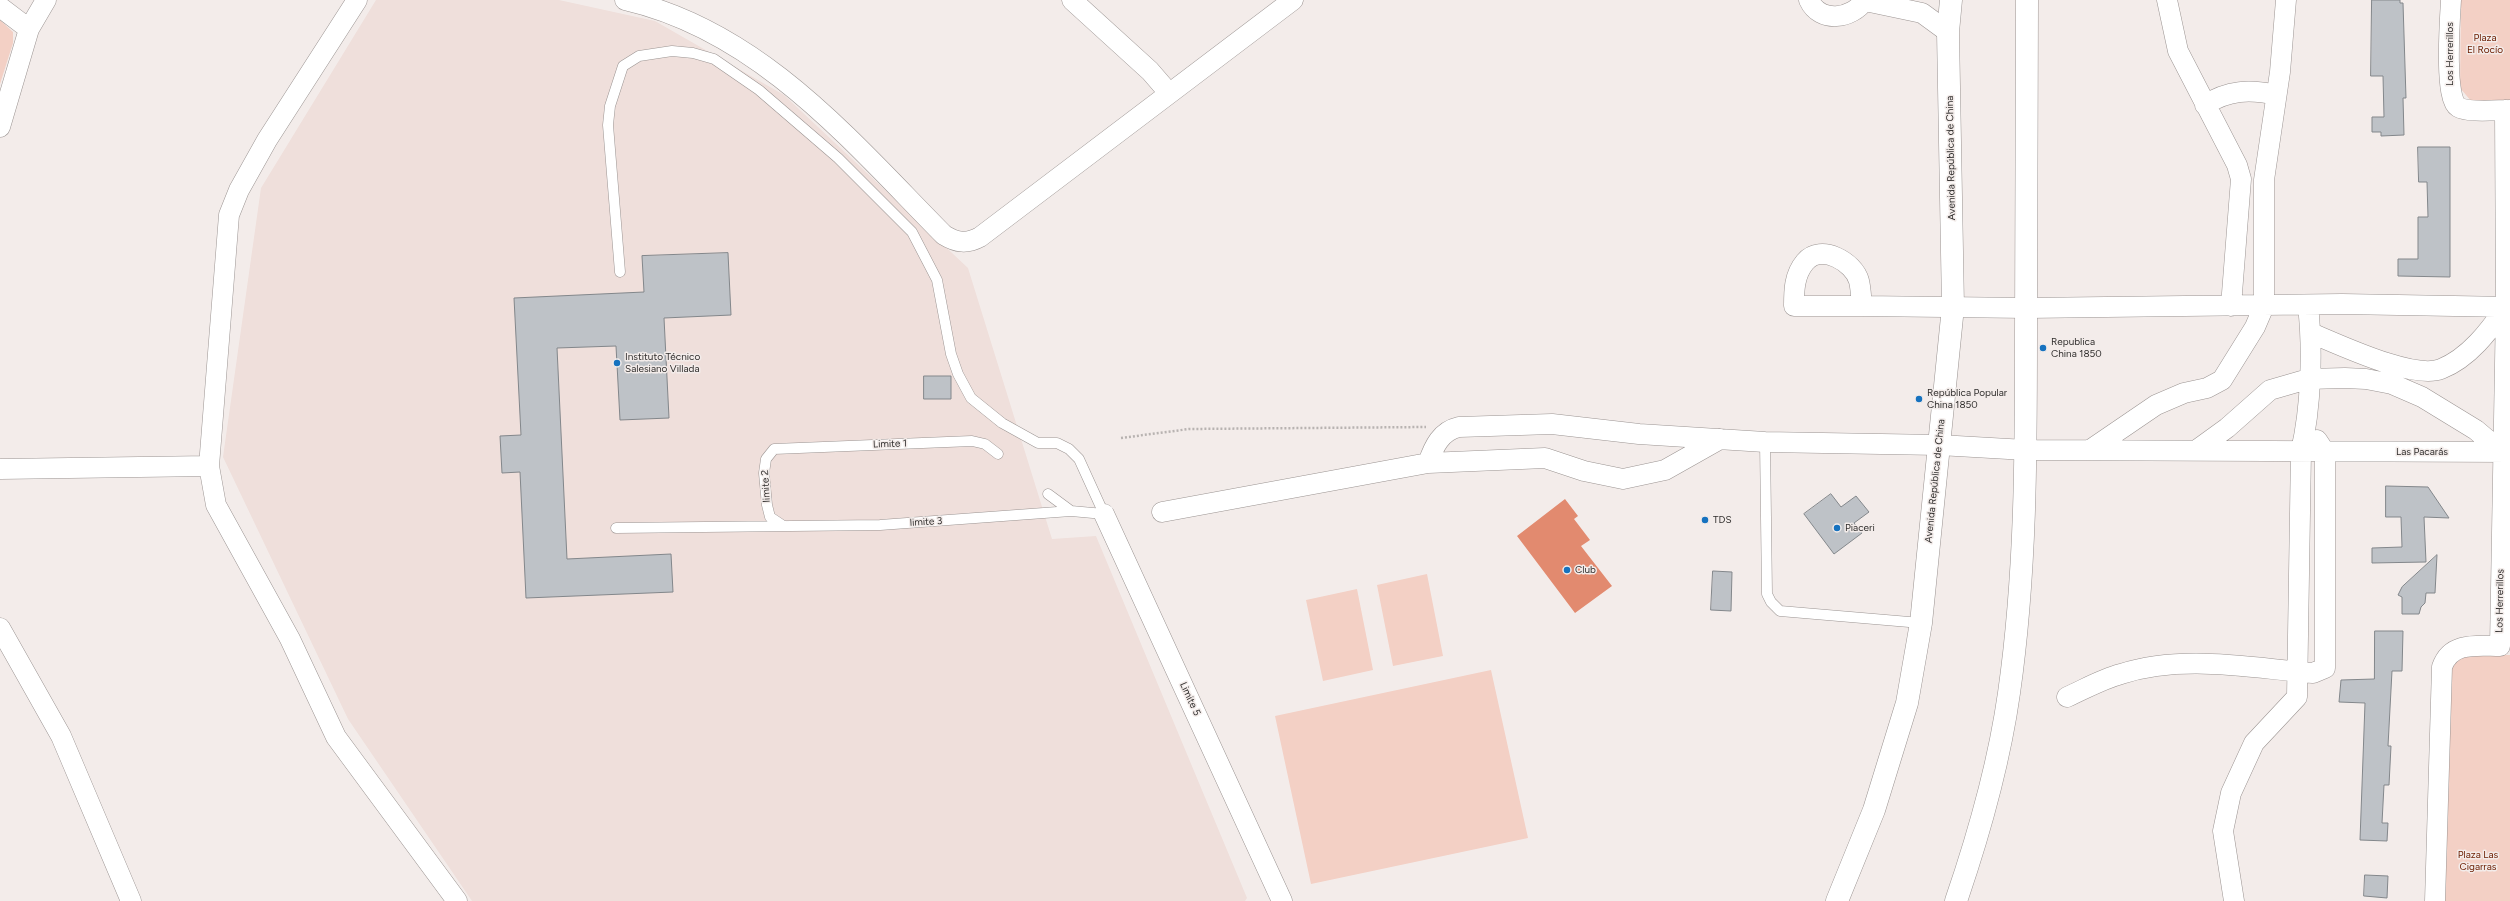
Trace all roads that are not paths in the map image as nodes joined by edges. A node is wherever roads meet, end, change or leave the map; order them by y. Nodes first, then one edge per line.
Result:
1 (46, 0) edge
2 (358, 0) edge
3 (625, 0) edge
4 (1072, 0) edge
5 (1293, 0) edge
6 (1809, 0) edge
7 (1865, 0) edge
8 (1951, 0) edge
9 (2027, 0) edge
10 (2167, 0) edge
11 (2286, 0) edge
12 (2451, 0) edge
13 (0, 7) edge
14 (29, 29) junction
15 (1948, 32) junction
16 (1169, 93) junction
17 (2276, 95) junction
18 (2205, 105) junction
19 (2508, 110) edge
20 (0, 127) edge
21 (620, 272) dead end
22 (1862, 306) dead end
23 (2231, 306) junction
24 (2264, 306) junction
25 (2308, 306) junction
26 (1953, 307) junction
27 (2508, 307) edge
28 (2026, 308) junction
29 (2311, 333) junction
30 (2308, 379) junction
31 (2307, 425) junction
32 (1720, 439) junction
33 (1765, 442) junction
34 (1938, 445) junction
35 (778, 447) joint
36 (2026, 450) junction
37 (2090, 450) junction
38 (2198, 450) junction
39 (2301, 451) junction
40 (2329, 452) junction
41 (2506, 452) edge
42 (998, 454) dead end
43 (1428, 463) junction
44 (209, 466) junction
45 (0, 469) edge
46 (1048, 494) dead end
47 (1071, 512) junction
48 (1162, 512) dead end
49 (1104, 514) junction
50 (782, 525) junction
51 (616, 528) dead end
52 (1921, 622) junction
53 (0, 628) edge
54 (2505, 646) edge
55 (2296, 672) junction
56 (2067, 697) dead end
57 (131, 901) edge
58 (457, 901) edge
59 (1282, 901) edge
60 (1837, 901) edge
61 (1956, 901) edge
62 (2234, 901) edge
63 (2435, 901) edge

1 - 14 street
2 - 44 street
3 - 16 street
4 - 16 street
5 - 16 street
6 - 7 street
7 - 15 street
8 - 15 main road, Avenida República de China
9 - 28 main road
10 - 18 street
11 - 17 street
12 - 19 street, Los Herrerillos
13 - 14 street
14 - 20 street
15 - 26 main road, Avenida República de China
17 - 18 street
17 - 24 street
18 - 23 street
19 - 27 street, Los Herrerillos
21 - 49 lane
22 - 26 street
23 - 24 street
23 - 28 street
24 - 25 street
24 - 37 street
25 - 27 street
25 - 29 street
26 - 28 street
26 - 34 main road, Avenida República de China
27 - 29 street
27 - 41 street, Los Herrerillos
28 - 36 main road
29 - 30 street
30 - 31 street
30 - 38 street
30 - 41 street
31 - 39 street
31 - 40 street
32 - 33 street, Las Pacarás
32 - 43 street
32 - 43 street, Las Pacarás
33 - 34 street, Las Pacarás
33 - 52 lane
34 - 36 street, Las Pacarás
34 - 52 main road, Avenida República de China
35 - 42 lane, Limite 1
35 - 50 lane, limite 2
36 - 37 street, Las Pacarás
36 - 61 main road
37 - 38 street, Las Pacarás
38 - 39 street, Las Pacarás
39 - 40 street, Las Pacarás
39 - 55 street
40 - 41 street, Las Pacarás
40 - 55 street
41 - 54 street, Los Herrerillos
43 - 48 street
44 - 45 street
44 - 58 street
46 - 47 lane
47 - 49 lane, limite 3
47 - 50 lane, limite 3
49 - 59 street, Limite 5
50 - 51 lane, limite 3
52 - 60 main road, Avenida República de China
53 - 57 street
54 - 63 street, Los Herrerillos
55 - 56 street
55 - 62 street

